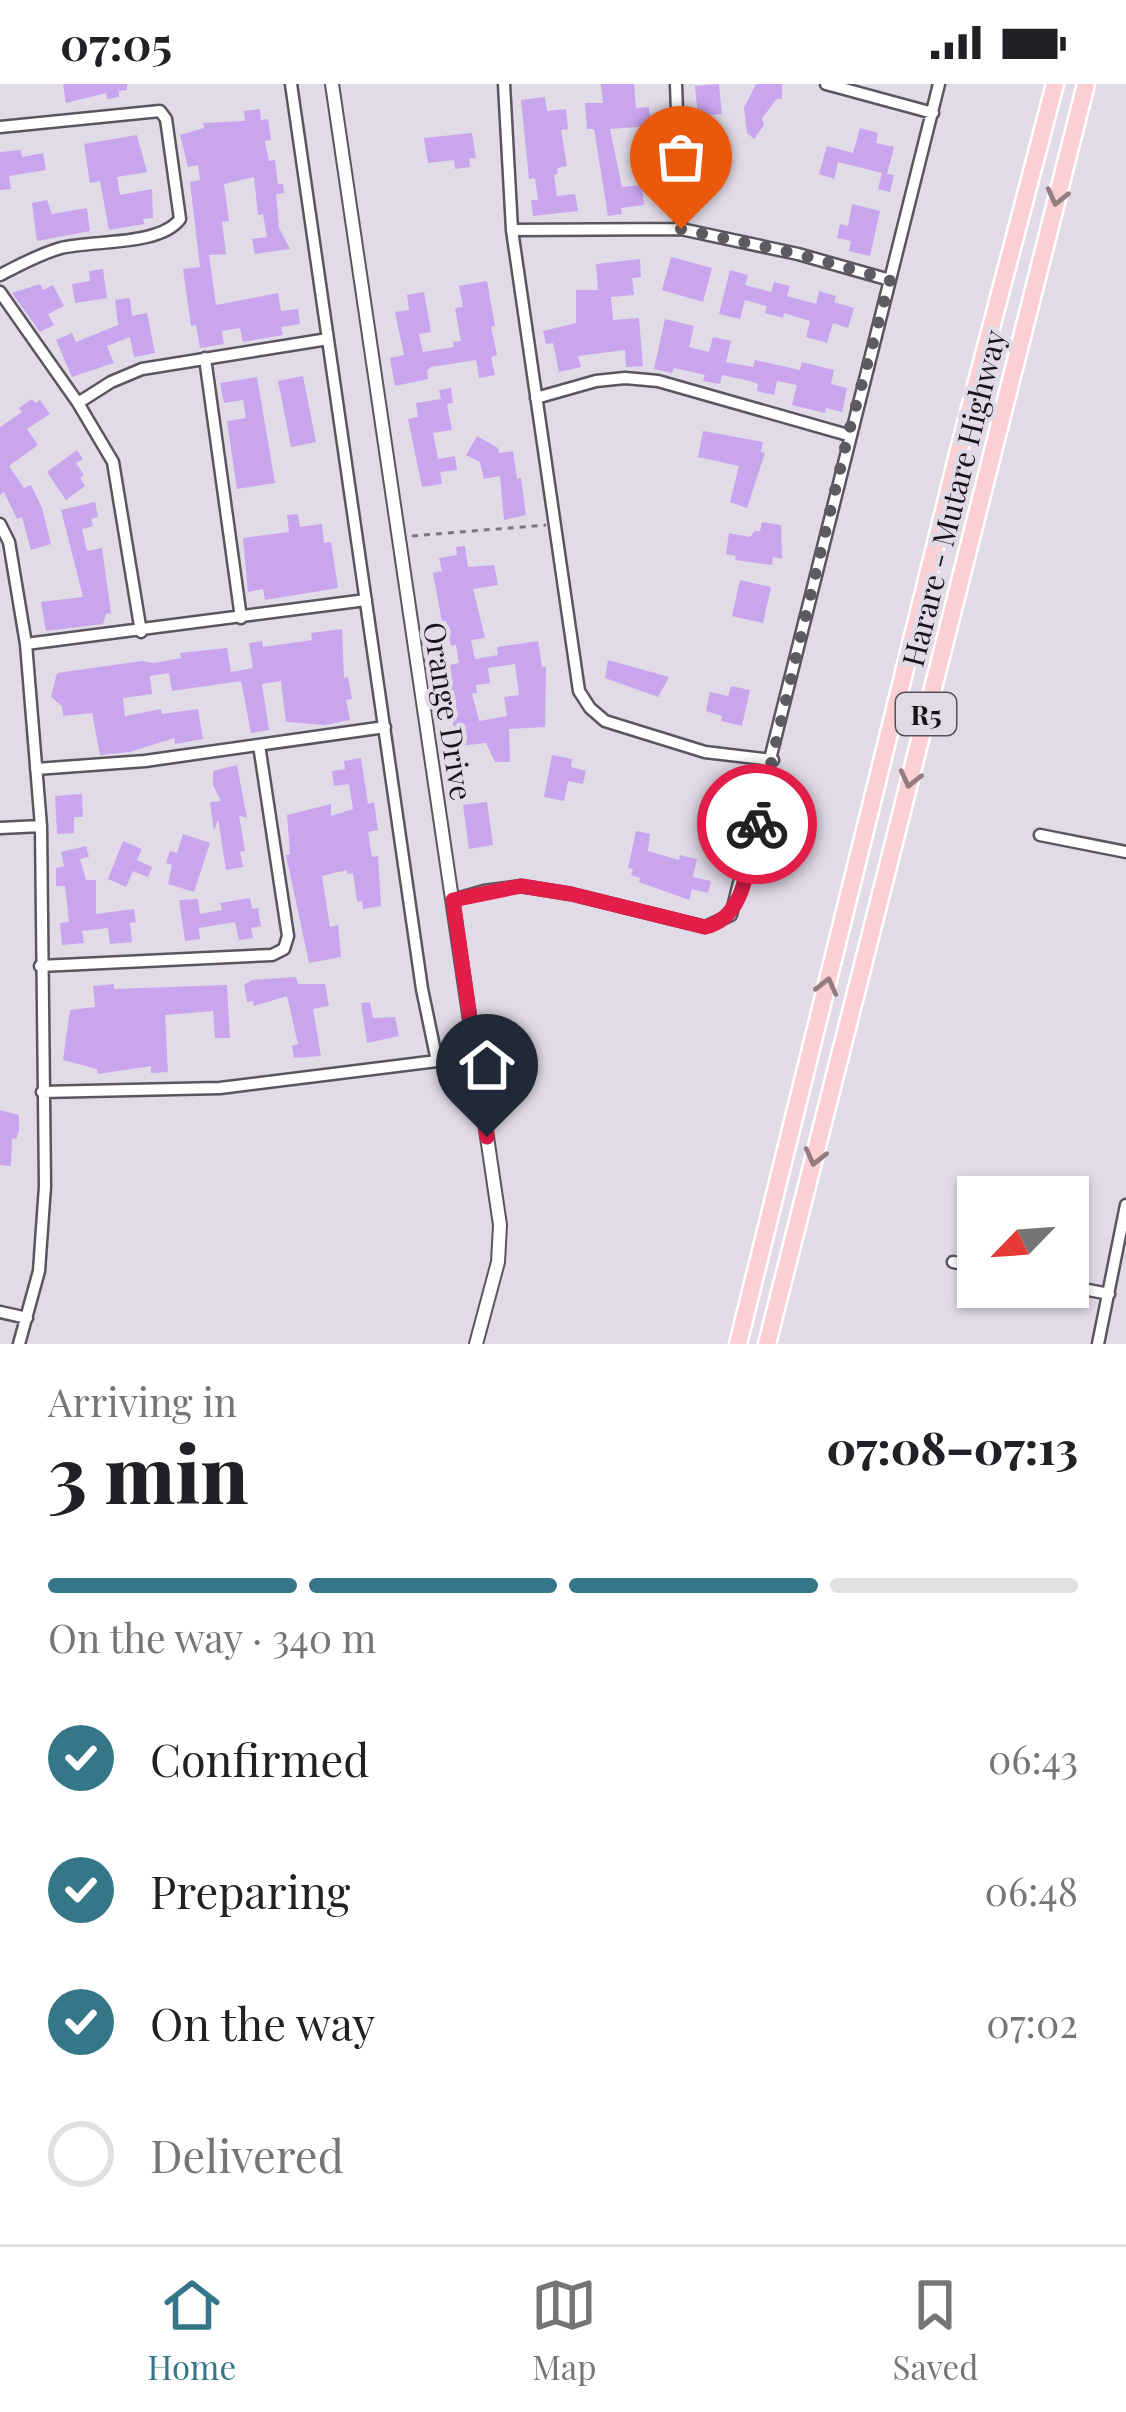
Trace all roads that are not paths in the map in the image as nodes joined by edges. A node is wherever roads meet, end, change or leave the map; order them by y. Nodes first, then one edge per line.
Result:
1 (291, 84) edge
2 (332, 84) edge
3 (504, 84) edge
4 (676, 84) edge
5 (826, 84) edge
6 (939, 84) edge
7 (1055, 84) edge
8 (1086, 84) edge
9 (932, 113) junction
10 (0, 127) edge
11 (681, 229) junction
12 (512, 230) junction
13 (0, 275) edge
14 (890, 280) junction
15 (0, 292) edge
16 (328, 339) junction
17 (205, 358) junction
18 (536, 398) junction
19 (78, 404) junction
20 (848, 435) junction
21 (0, 524) edge
22 (366, 600) junction
23 (241, 618) junction
24 (141, 632) junction
25 (26, 644) junction
26 (386, 728) junction
27 (259, 745) junction
28 (773, 760) junction
29 (36, 769) junction
30 (40, 826) junction
31 (0, 828) edge
32 (1040, 835) dead end
33 (1126, 852) edge
34 (453, 900) junction
35 (40, 965) junction
36 (474, 1055) junction
37 (437, 1061) junction
38 (43, 1092) junction
39 (1126, 1205) edge
40 (953, 1262) dead end
41 (957, 1263) edge
42 (1089, 1290) edge
43 (1108, 1294) junction
44 (0, 1312) edge
45 (27, 1318) junction
46 (19, 1344) edge
47 (476, 1344) edge
48 (738, 1344) edge
49 (767, 1344) edge
50 (1098, 1344) edge

1 - 16 street
2 - 34 street, Orange Drive
3 - 12 street
4 - 11 street
5 - 9 street
6 - 9 street
48 -> 7 highway, Harare - Mutare Highway / R5
8 -> 49 highway, Harare - Mutare Highway / R5
9 - 14 street
10 - 13 street
11 - 12 street
11 - 14 street
12 - 18 street
14 - 20 street
15 - 19 street
16 - 17 street
16 - 22 street
17 - 19 street
17 - 23 street
18 - 20 street
18 - 28 street
19 - 24 street
20 - 28 street
21 - 25 street
22 - 23 street
22 - 26 street
23 - 24 street
24 - 25 street
25 - 29 street
26 - 27 street
26 - 37 street
27 - 29 street
27 - 35 street
28 - 34 street
29 - 30 street
30 - 31 street
30 - 35 street
32 - 33 street
34 - 36 street, Orange Drive
35 - 38 street
36 - 37 street
36 - 47 street, Orange Drive
37 - 38 street
38 - 45 street
39 - 43 street
40 - 41 street
42 - 43 street
43 - 50 street
44 - 45 street
45 - 46 street

